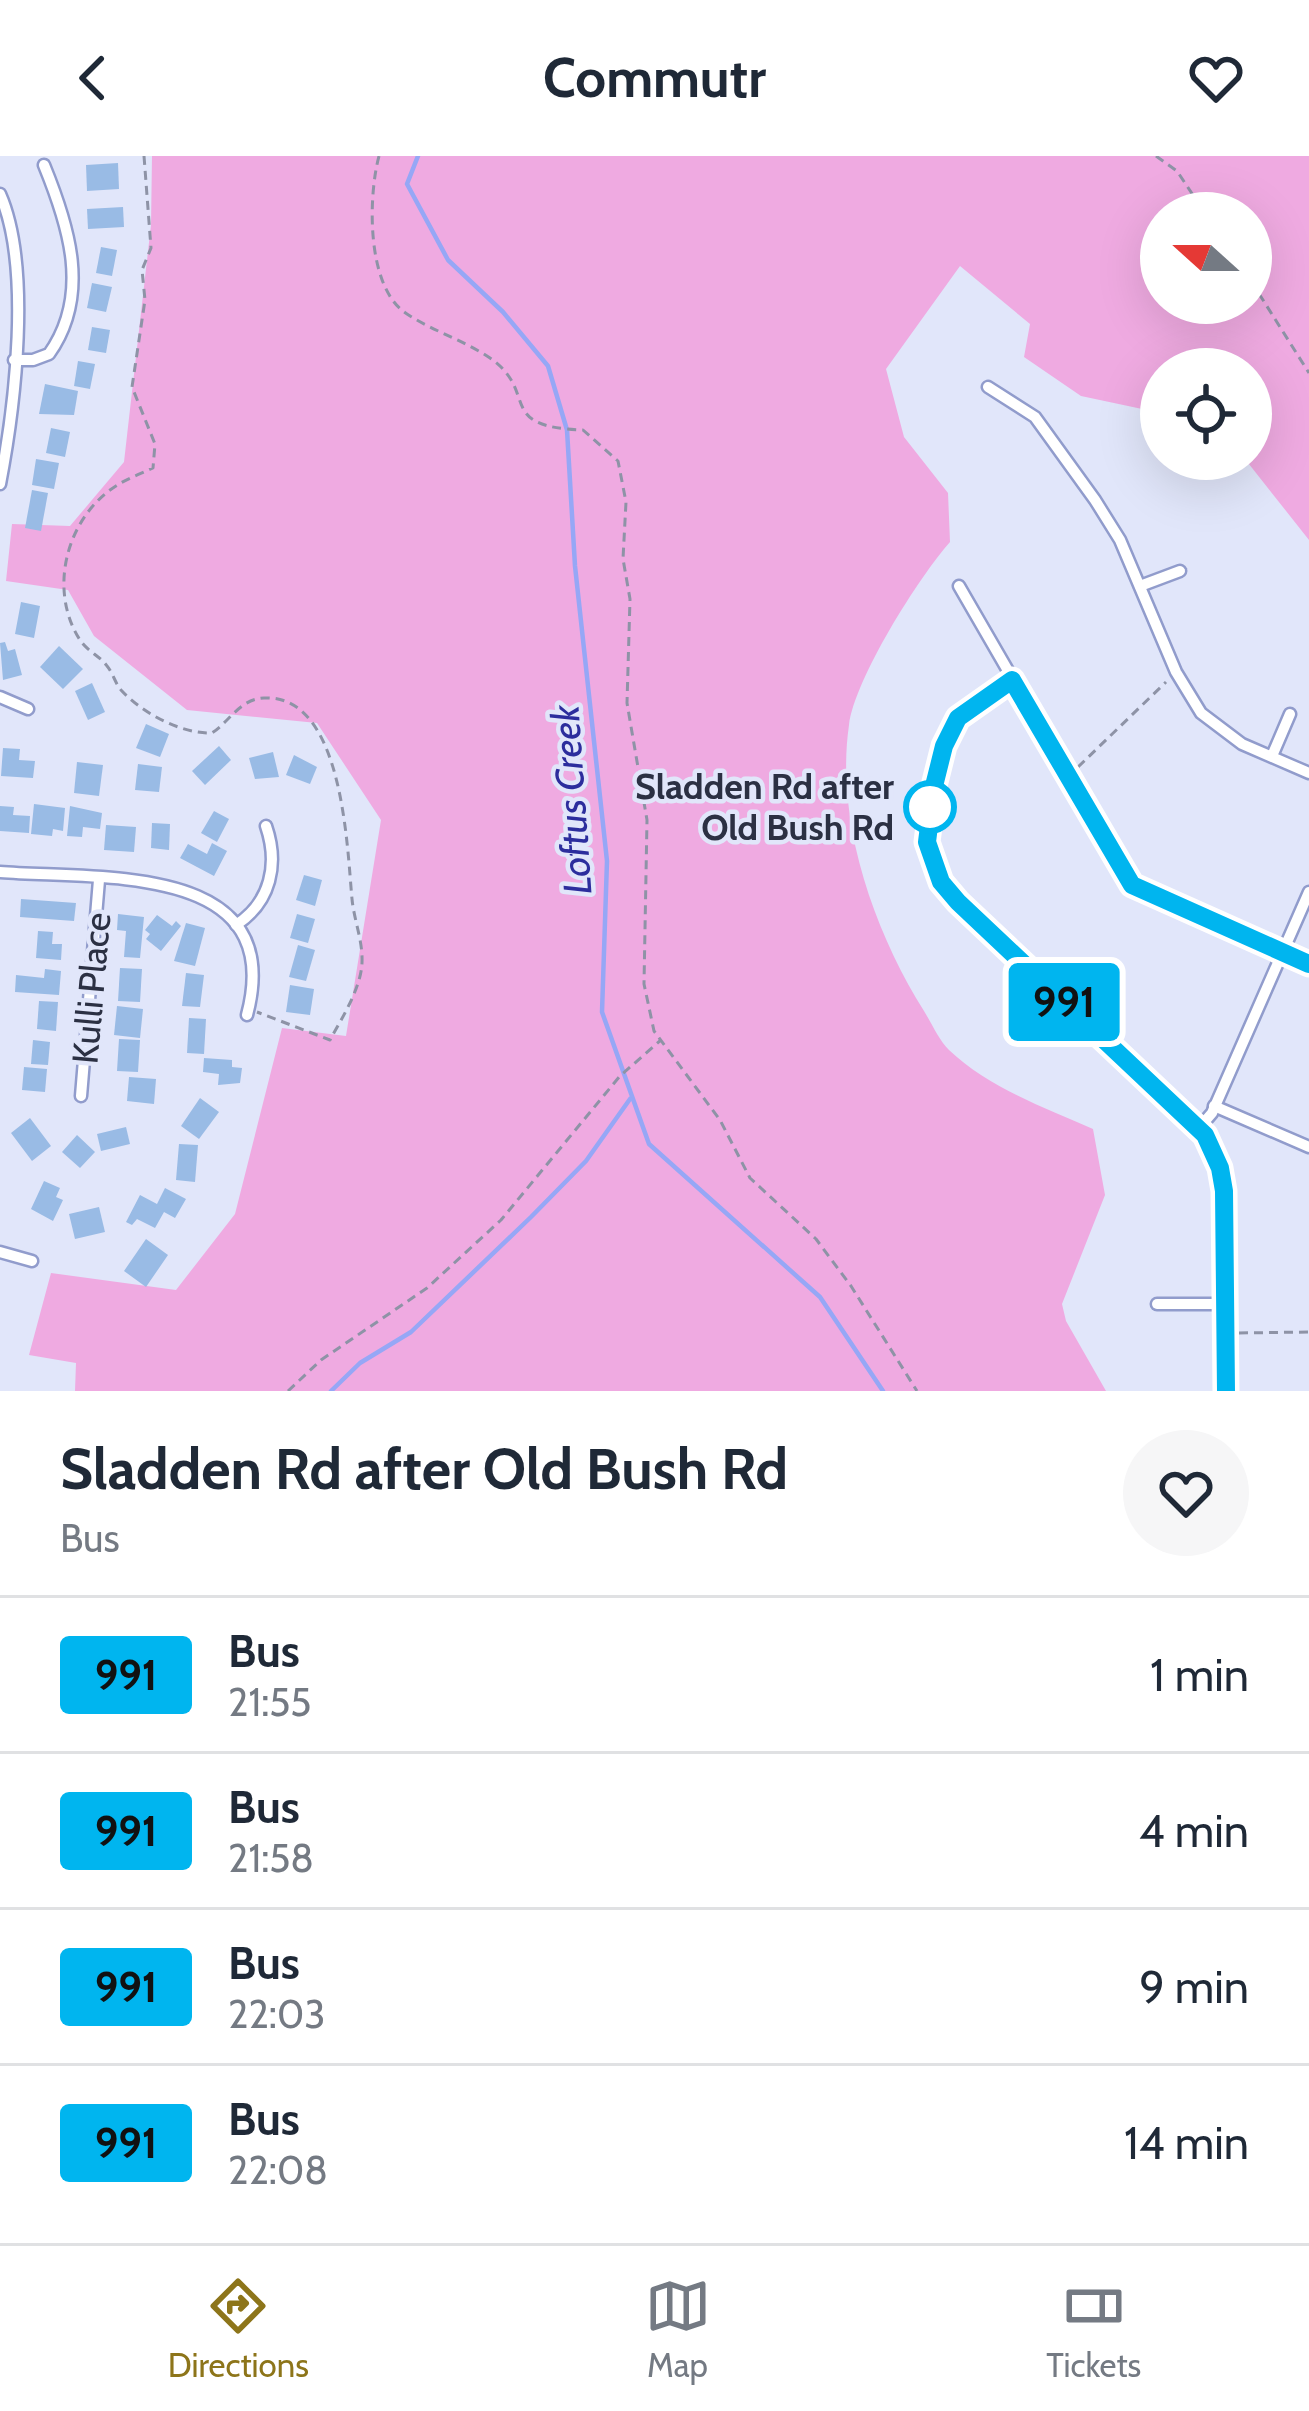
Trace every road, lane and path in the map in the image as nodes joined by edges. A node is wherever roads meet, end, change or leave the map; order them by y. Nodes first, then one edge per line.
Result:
1 (144, 156) edge
2 (379, 156) edge
3 (1156, 156) edge
4 (44, 165) dead end
5 (1191, 192) edge
6 (0, 194) edge
7 (1272, 314) edge
8 (14, 360) junction
9 (1309, 373) edge
10 (988, 387) dead end
11 (0, 484) edge
12 (1180, 572) dead end
13 (959, 586) dead end
14 (1140, 586) junction
15 (1175, 672) junction
16 (1012, 680) junction
17 (0, 697) edge
18 (28, 709) dead end
19 (1290, 714) dead end
20 (1272, 756) junction
21 (1077, 768) dead end
22 (1309, 773) edge
23 (266, 826) dead end
24 (0, 872) edge
25 (99, 880) junction
26 (1309, 892) edge
27 (236, 925) junction
28 (1282, 952) junction
29 (1309, 964) edge
30 (248, 1012) joint
31 (662, 1039) junction
32 (81, 1096) dead end
33 (1214, 1106) junction
34 (1199, 1128) junction
35 (1309, 1147) edge
36 (0, 1252) edge
37 (32, 1262) dead end
38 (1157, 1304) dead end
39 (1225, 1304) junction
40 (1309, 1332) edge
41 (1225, 1333) junction
42 (288, 1391) edge
43 (917, 1391) edge
44 (1226, 1391) edge

1 - 30 path
2 - 31 path
3 - 5 path
4 - 8 street
6 - 8 street
7 - 9 path
8 - 11 street
10 - 14 street
12 - 14 street
13 - 16 street
14 - 15 street
15 - 20 street
15 - 21 path
16 - 28 street
16 - 34 street
17 - 18 street
19 - 20 street
20 - 22 street
23 - 27 street
24 - 25 street
25 - 27 street
25 - 32 street, Kulli Place
26 - 28 street
27 - 30 street
28 - 29 street
28 - 33 street
31 - 42 path
31 - 43 path
33 - 34 street
33 - 35 street
34 - 39 street
36 - 37 street
38 - 39 street
39 - 41 street
40 - 41 path
41 - 44 street

